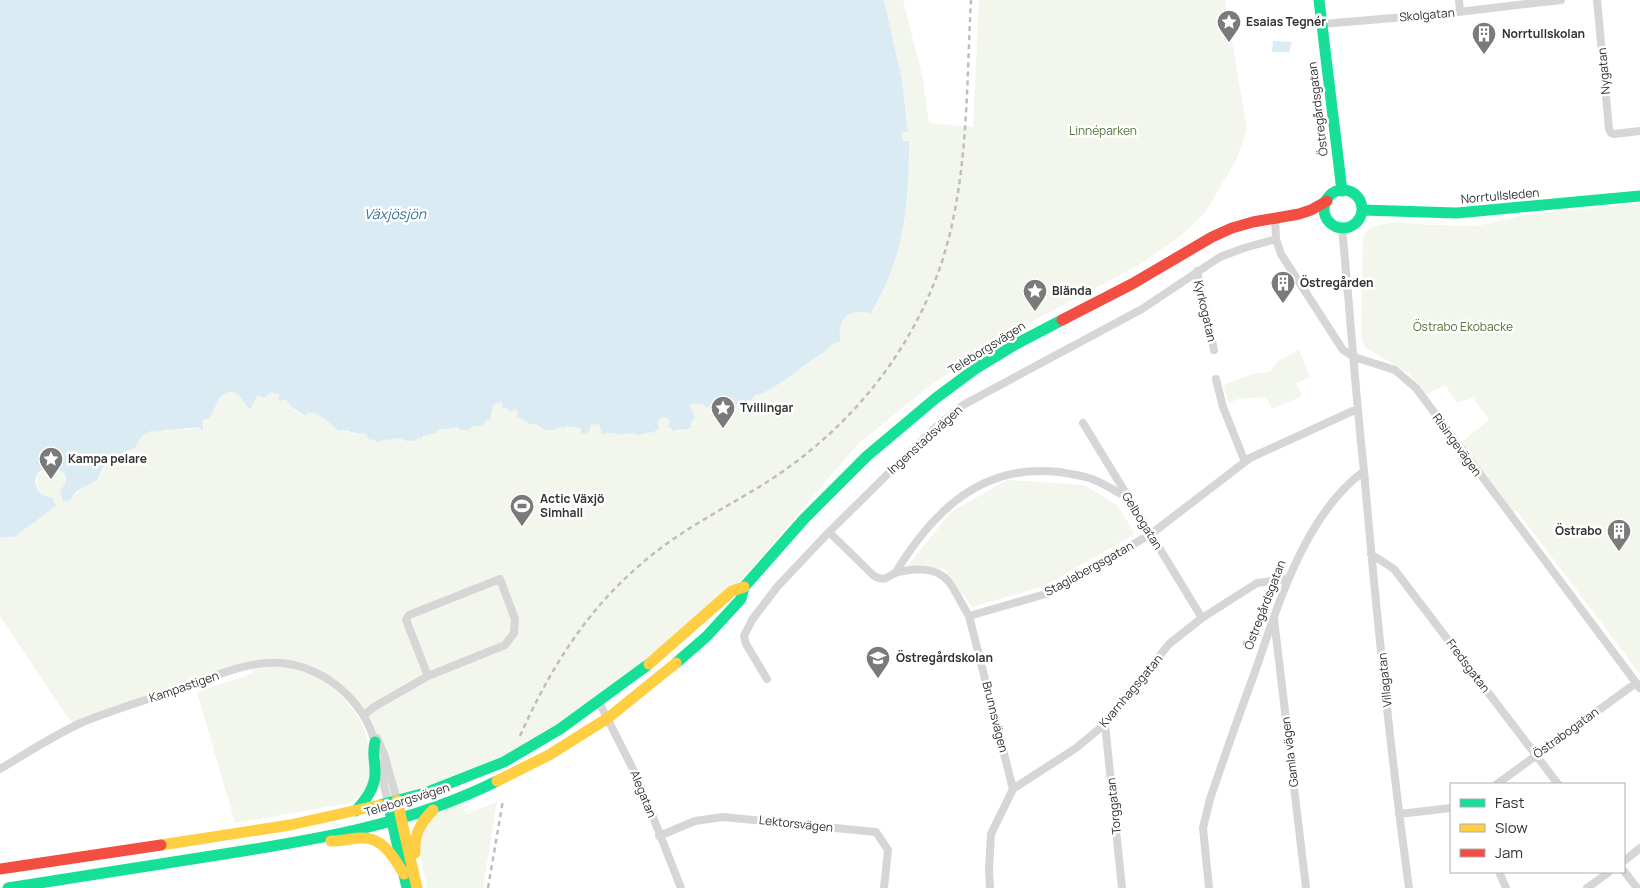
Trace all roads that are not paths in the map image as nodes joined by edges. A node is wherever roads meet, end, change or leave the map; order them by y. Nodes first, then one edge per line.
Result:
1 (1320, 0) edge
2 (1459, 0) edge
3 (1561, 0) edge
4 (1597, 0) edge
5 (1460, 12) junction
6 (1322, 24) junction
7 (1640, 131) edge
8 (1342, 191) junction
9 (1640, 196) edge
10 (1327, 201) junction
11 (1362, 210) junction
12 (1299, 214) junction
13 (1275, 218) junction
14 (1329, 221) junction
15 (1342, 228) junction
16 (1276, 240) junction
17 (1197, 271) junction
18 (1214, 350) dead end
19 (1354, 357) junction
20 (1216, 379) dead end
21 (1357, 410) junction
22 (1083, 423) dead end
23 (1245, 462) junction
24 (1364, 471) junction
25 (1126, 494) junction
26 (829, 532) junction
27 (1150, 534) junction
28 (1371, 554) junction
29 (896, 572) junction
30 (1288, 579) junction
31 (744, 587) junction
32 (970, 616) junction
33 (1274, 617) junction
34 (1202, 618) junction
35 (428, 676) junction
36 (767, 679) dead end
37 (1638, 686) edge
38 (599, 702) junction
39 (364, 715) junction
40 (608, 718) junction
41 (1105, 724) junction
42 (372, 730) junction
43 (375, 742) junction
44 (1536, 755) junction
45 (0, 769) edge
46 (1498, 783) edge
47 (1557, 783) edge
48 (1013, 789) junction
49 (392, 802) junction
50 (435, 808) junction
51 (1450, 808) edge
52 (356, 811) junction
53 (1399, 814) junction
54 (397, 820) junction
55 (659, 836) junction
56 (315, 840) junction
57 (1640, 848) edge
58 (1625, 860) edge
59 (0, 870) edge
60 (1625, 872) edge
61 (1499, 873) edge
62 (1608, 873) edge
63 (404, 874) junction
64 (413, 886) edge
65 (8, 888) edge
66 (680, 888) edge
67 (884, 888) edge
68 (990, 888) edge
69 (1122, 888) edge
70 (1210, 888) edge
71 (1306, 888) edge
72 (1409, 888) edge
73 (1506, 888) edge
74 (1587, 888) edge
75 (1636, 888) edge

1 - 6 main road, Östregårdsgatan
2 - 5 street
3 - 5 street, Skolgatan
4 - 7 street, Nygatan
5 - 6 street, Skolgatan
6 - 8 main road, Östregårdsgatan
8 - 10 main road
8 - 11 main road
9 - 11 main road, Norrtullsleden
10 - 12 main road, Teleborgsvägen
10 - 14 main road
11 - 15 main road
12 - 13 main road, Teleborgsvägen
12 - 14 main road, Teleborgsvägen
13 - 16 street, Risingevägen
13 - 31 main road, Teleborgsvägen
14 - 15 main road
15 - 19 street
16 - 17 street, Ingenstadsvägen
16 - 19 street, Risingevägen
17 - 18 street, Kyrkogatan
17 - 26 street, Ingenstadsvägen
19 - 21 street
19 - 37 street, Risingevägen
20 - 23 street
21 - 23 street, Staglabergsgatan
21 - 24 street
22 - 25 street, Gelbogatan
23 - 27 street, Staglabergsgatan
24 - 28 street, Villagatan
24 - 30 street, Östregårdsgatan
25 - 27 street, Gelbogatan
25 - 29 street
26 - 29 street
26 - 36 street, Ingenstadsvägen
27 - 32 street, Staglabergsgatan
27 - 34 street, Gelbogatan
28 - 44 street, Fredsgatan
28 - 53 street, Villagatan
29 - 32 street
30 - 33 street, Östregårdsgatan
30 - 34 street, Kvarnhagsgatan
31 - 38 main road, Teleborgsvägen
31 - 40 main road, Teleborgsvägen
32 - 48 street, Brunnsvägen
33 - 70 street, Östregårdsgatan
33 - 71 street, Gamla vägen
34 - 41 street, Kvarnhagsgatan
35 - 35 street
35 - 39 street
37 - 44 street, Östrabogatan
38 - 40 street, Alegatan
38 - 49 main road, Teleborgsvägen
39 - 42 street, Kampastigen
39 - 45 street, Kampastigen
40 - 50 main road, Teleborgsvägen
40 - 55 street, Alegatan
41 - 48 street, Kvarnhagsgatan
41 - 69 street, Torggatan
42 - 43 street, Kampastigen
42 - 49 street, Kampastigen
43 - 49 street, Kampastigen
43 - 52 main road
44 - 46 street, Östrabogatan
44 - 47 street, Fredsgatan
48 - 68 street
49 - 52 main road, Teleborgsvägen
49 - 54 main road
50 - 54 main road, Teleborgsvägen
50 - 64 main road
51 - 53 street
52 - 59 main road, Teleborgsvägen
53 - 72 street, Villagatan
54 - 56 main road, Teleborgsvägen
54 - 63 main road
54 - 64 main road
55 - 66 street, Alegatan
55 - 67 street, Lektorsvägen
56 - 63 main road
56 - 65 main road, Teleborgsvägen
57 - 58 street
60 - 75 street
61 - 73 street
62 - 74 street
63 - 64 main road

